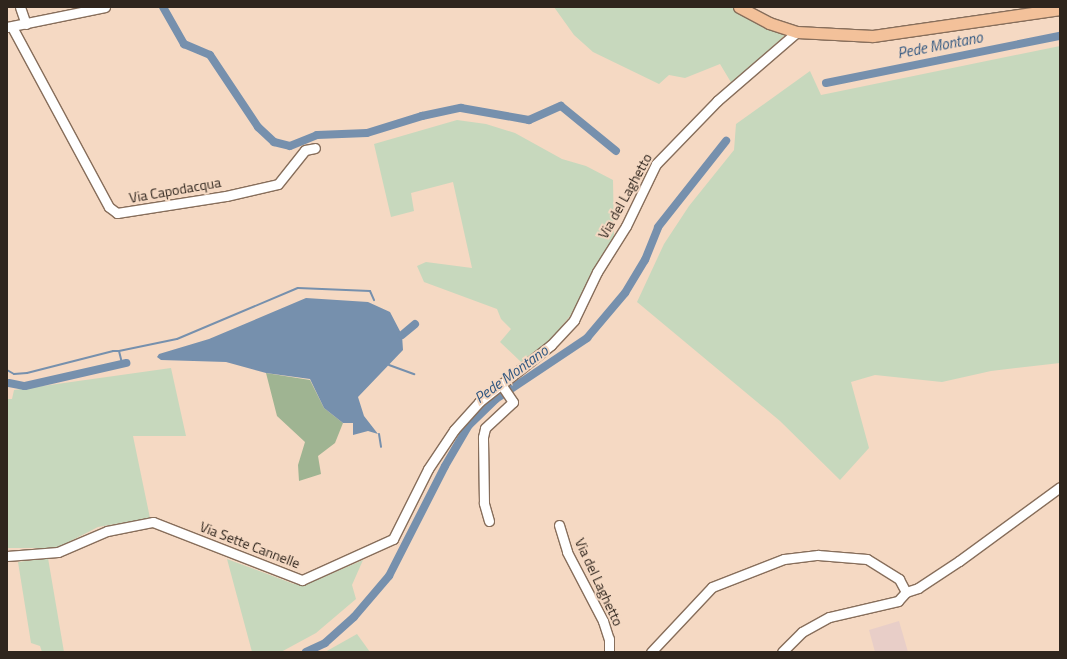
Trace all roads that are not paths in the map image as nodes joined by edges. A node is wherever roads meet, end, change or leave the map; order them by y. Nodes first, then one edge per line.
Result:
1 (20, 7) edge
2 (105, 7) edge
3 (739, 7) edge
4 (1060, 9) edge
5 (74, 10) edge
6 (26, 24) junction
7 (9, 27) edge
8 (797, 32) junction
9 (315, 148) dead end
10 (500, 386) junction
11 (1060, 488) edge
12 (489, 521) dead end
13 (559, 525) dead end
14 (7, 556) edge
15 (906, 592) junction
16 (609, 652) edge
17 (651, 652) edge
18 (782, 652) edge

1 - 6 street
2 - 5 street
3 - 8 main road
4 - 8 main road
5 - 6 street
6 - 7 street
7 - 9 street, Via Capodacqua
8 - 10 street, Via del Laghetto
10 - 12 street
10 - 14 street, Via Sette Cannelle
11 - 15 street
13 - 16 street, Via del Laghetto
15 - 17 street
15 - 18 street

